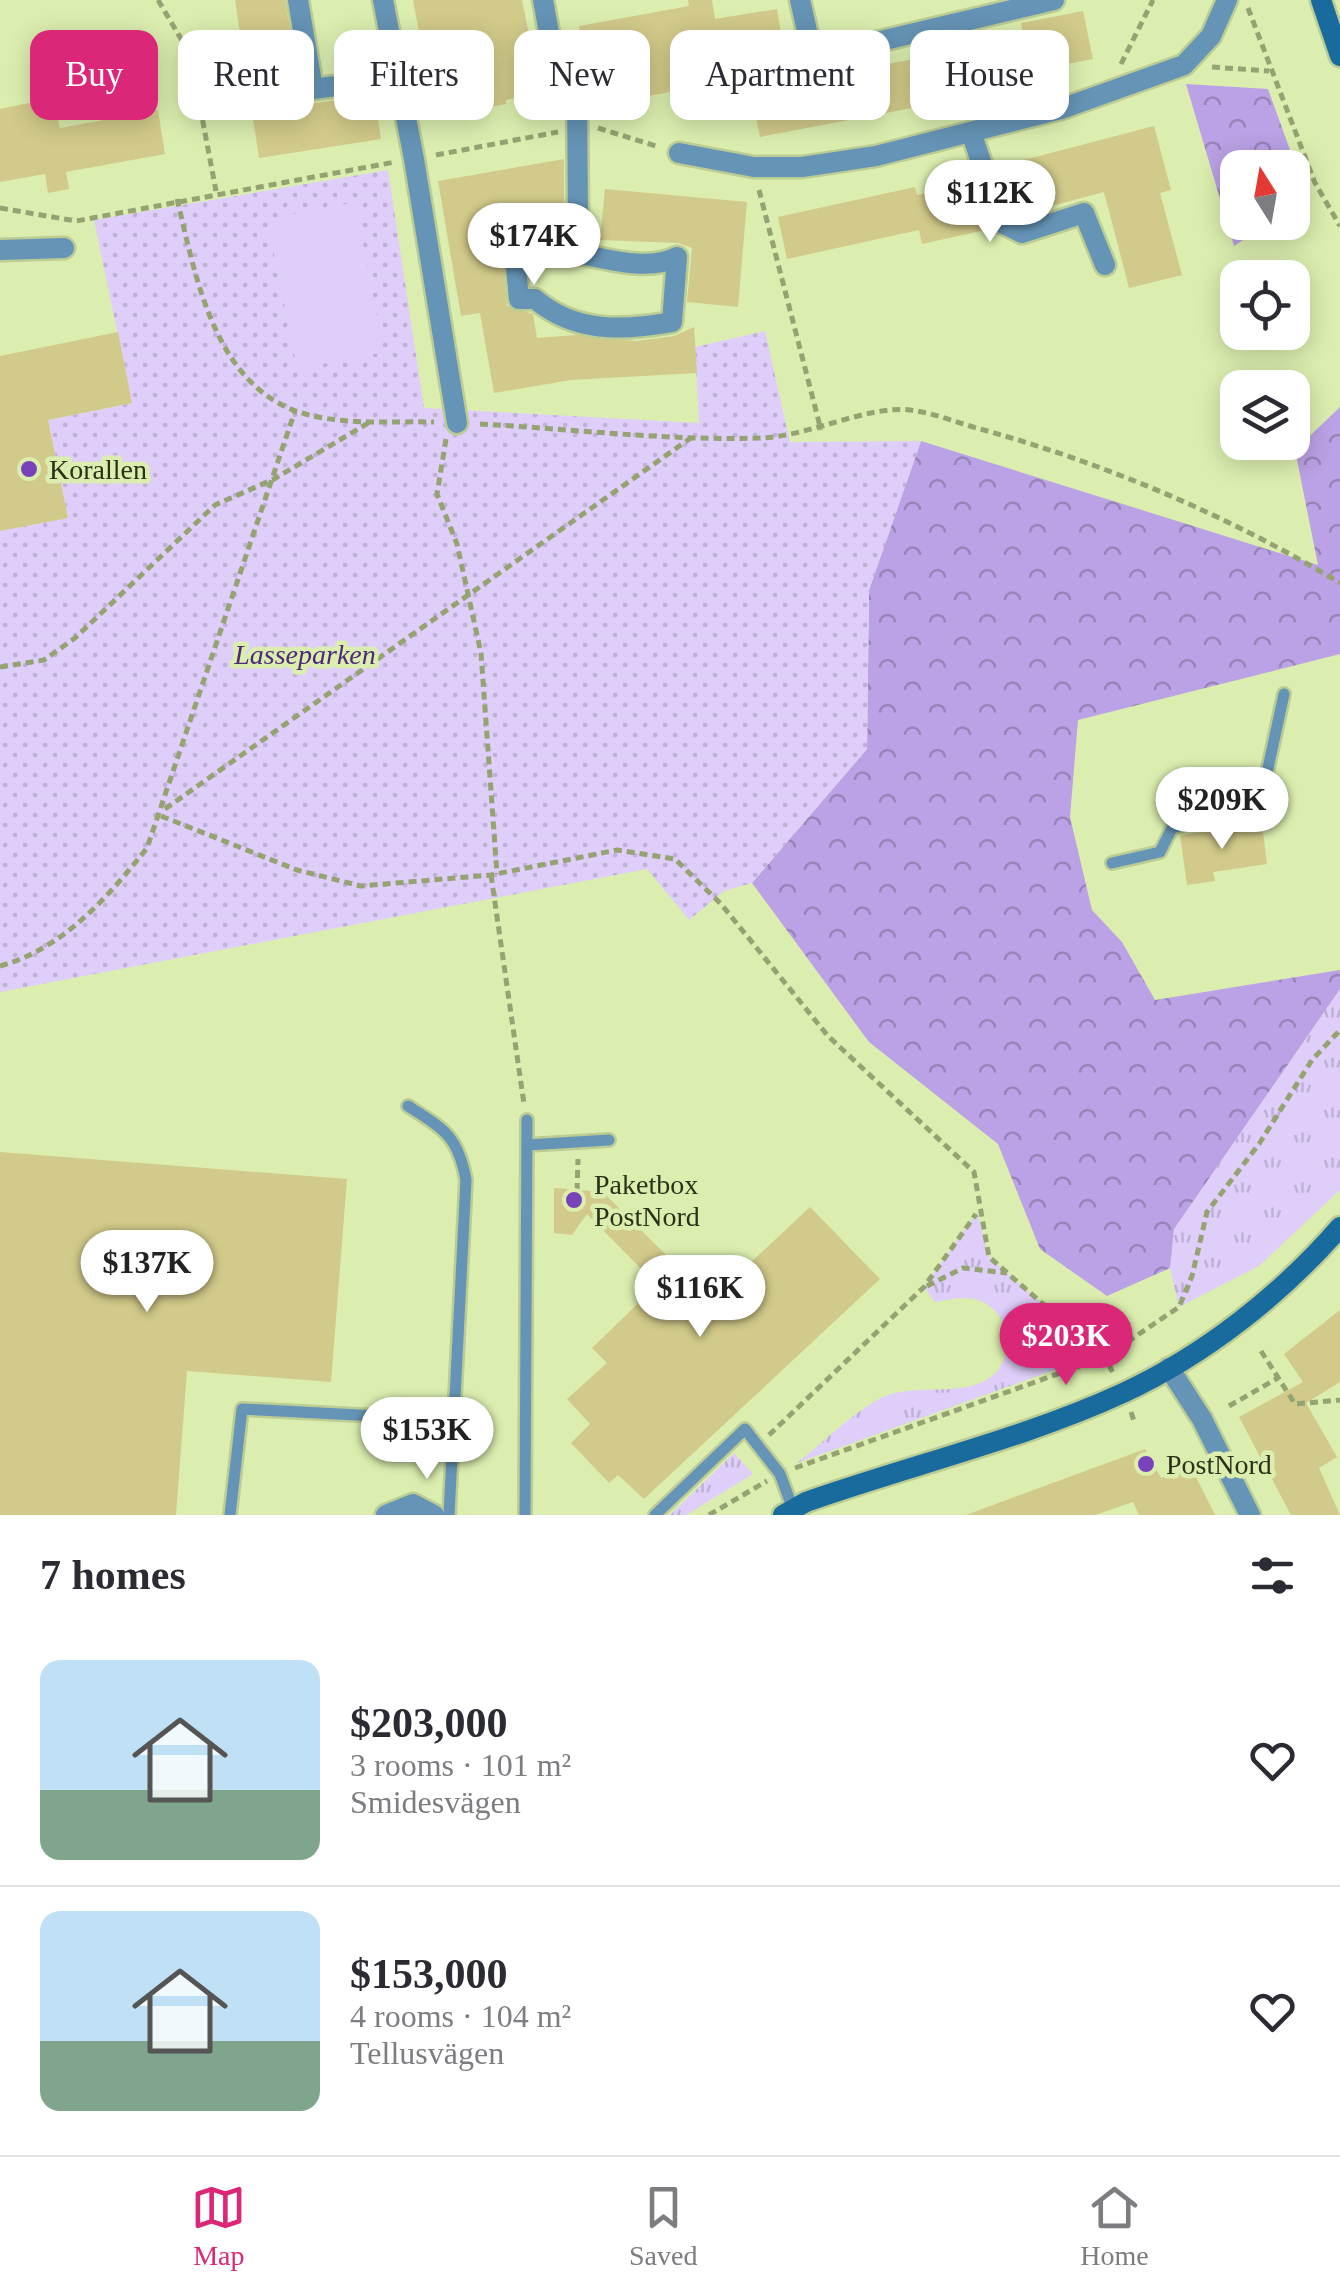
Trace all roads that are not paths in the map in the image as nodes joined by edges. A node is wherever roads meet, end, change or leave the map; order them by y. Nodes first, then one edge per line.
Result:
1 (298, 0) edge
2 (383, 0) edge
3 (543, 0) edge
4 (800, 0) edge
5 (1054, 0) edge
6 (1226, 0) edge
7 (1321, 0) edge
8 (992, 8) edge
9 (389, 30) edge
10 (1340, 56) edge
11 (334, 86) edge
12 (405, 120) edge
13 (971, 132) junction
14 (679, 154) dead end
15 (576, 223) junction
16 (64, 248) dead end
17 (0, 250) edge
18 (1104, 265) dead end
19 (452, 423) road end
20 (1284, 694) dead end
21 (1112, 863) dead end
22 (408, 1106) dead end
23 (527, 1120) road end
24 (609, 1140) dead end
25 (528, 1145) junction
26 (1340, 1227) edge
27 (1169, 1368) junction
28 (455, 1420) junction
29 (788, 1512) edge
30 (230, 1515) edge
31 (386, 1515) edge
32 (434, 1515) edge
33 (449, 1515) edge
34 (525, 1515) edge
35 (655, 1515) edge
36 (1250, 1515) edge

1 - 11 street
2 - 9 street
3 - 15 street
4 - 8 street
5 - 8 street
6 - 13 street
7 - 10 street
12 - 19 street
13 - 14 street
13 - 18 street
15 - 15 street
16 - 17 street
20 - 21 lane
22 - 28 lane
23 - 25 lane
24 - 25 lane
25 - 34 lane
26 - 27 street
27 - 29 street
27 - 36 street
28 - 30 lane
28 - 33 lane
29 - 35 lane
31 - 32 street

